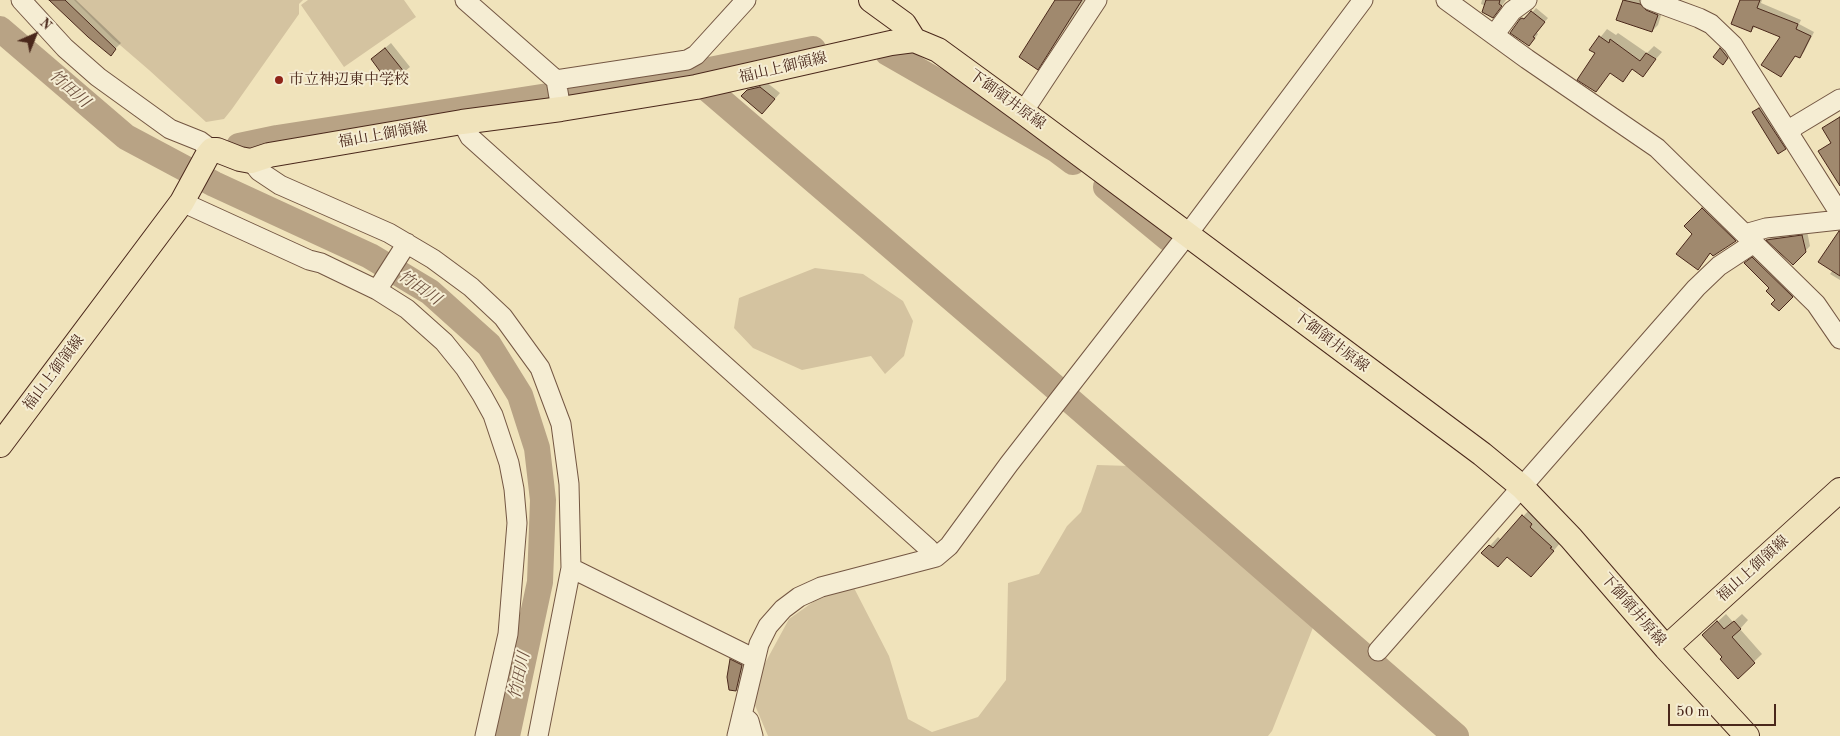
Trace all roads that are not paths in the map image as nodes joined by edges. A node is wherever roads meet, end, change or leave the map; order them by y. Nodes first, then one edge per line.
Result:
1 (21, 0) edge
2 (465, 0) edge
3 (746, 0) edge
4 (871, 0) edge
5 (1097, 0) edge
6 (1363, 0) edge
7 (1446, 0) edge
8 (1526, 0) edge
9 (1650, 0) edge
10 (1494, 34) junction
11 (914, 40) junction
12 (556, 81) junction
13 (1840, 98) edge
14 (560, 105) junction
15 (1023, 112) junction
16 (462, 122) junction
17 (1790, 133) junction
18 (210, 153) junction
19 (251, 161) junction
20 (183, 200) junction
21 (1840, 214) edge
22 (1840, 220) edge
23 (1187, 235) junction
24 (1750, 239) junction
25 (405, 245) junction
26 (379, 288) junction
27 (1840, 339) edge
28 (0, 445) edge
29 (1522, 487) junction
30 (1840, 490) edge
31 (936, 557) junction
32 (571, 568) junction
33 (1666, 648) junction
34 (1378, 651) dead end
35 (755, 659) junction
36 (742, 715) junction
37 (485, 736) edge
38 (538, 736) edge
39 (737, 736) edge
40 (753, 736) edge
41 (1747, 736) edge

1 - 18 street
2 - 12 street
3 - 12 street
4 - 11 main road
5 - 15 street
6 - 23 street
7 - 10 street
8 - 10 street
9 - 17 street
10 - 24 street
11 - 14 main road, 福山上御領線
11 - 15 main road, 下御領井原線
12 - 14 street
13 - 17 street
14 - 16 main road, 福山上御領線
15 - 23 main road, 下御領井原線
16 - 19 main road, 福山上御領線
16 - 31 street
17 - 21 street
18 - 19 main road
18 - 20 main road, 福山上御領線
19 - 25 street
20 - 26 street
20 - 28 main road, 福山上御領線
22 - 24 street
23 - 29 main road, 下御領井原線
23 - 31 street
24 - 27 street
24 - 29 street
25 - 26 street
25 - 32 street
26 - 37 street
29 - 33 main road, 下御領井原線
29 - 34 street
30 - 33 main road, 福山上御領線
31 - 35 street
32 - 35 street
32 - 38 street
33 - 41 main road, 下御領井原線
35 - 36 street
36 - 39 street
36 - 40 street

